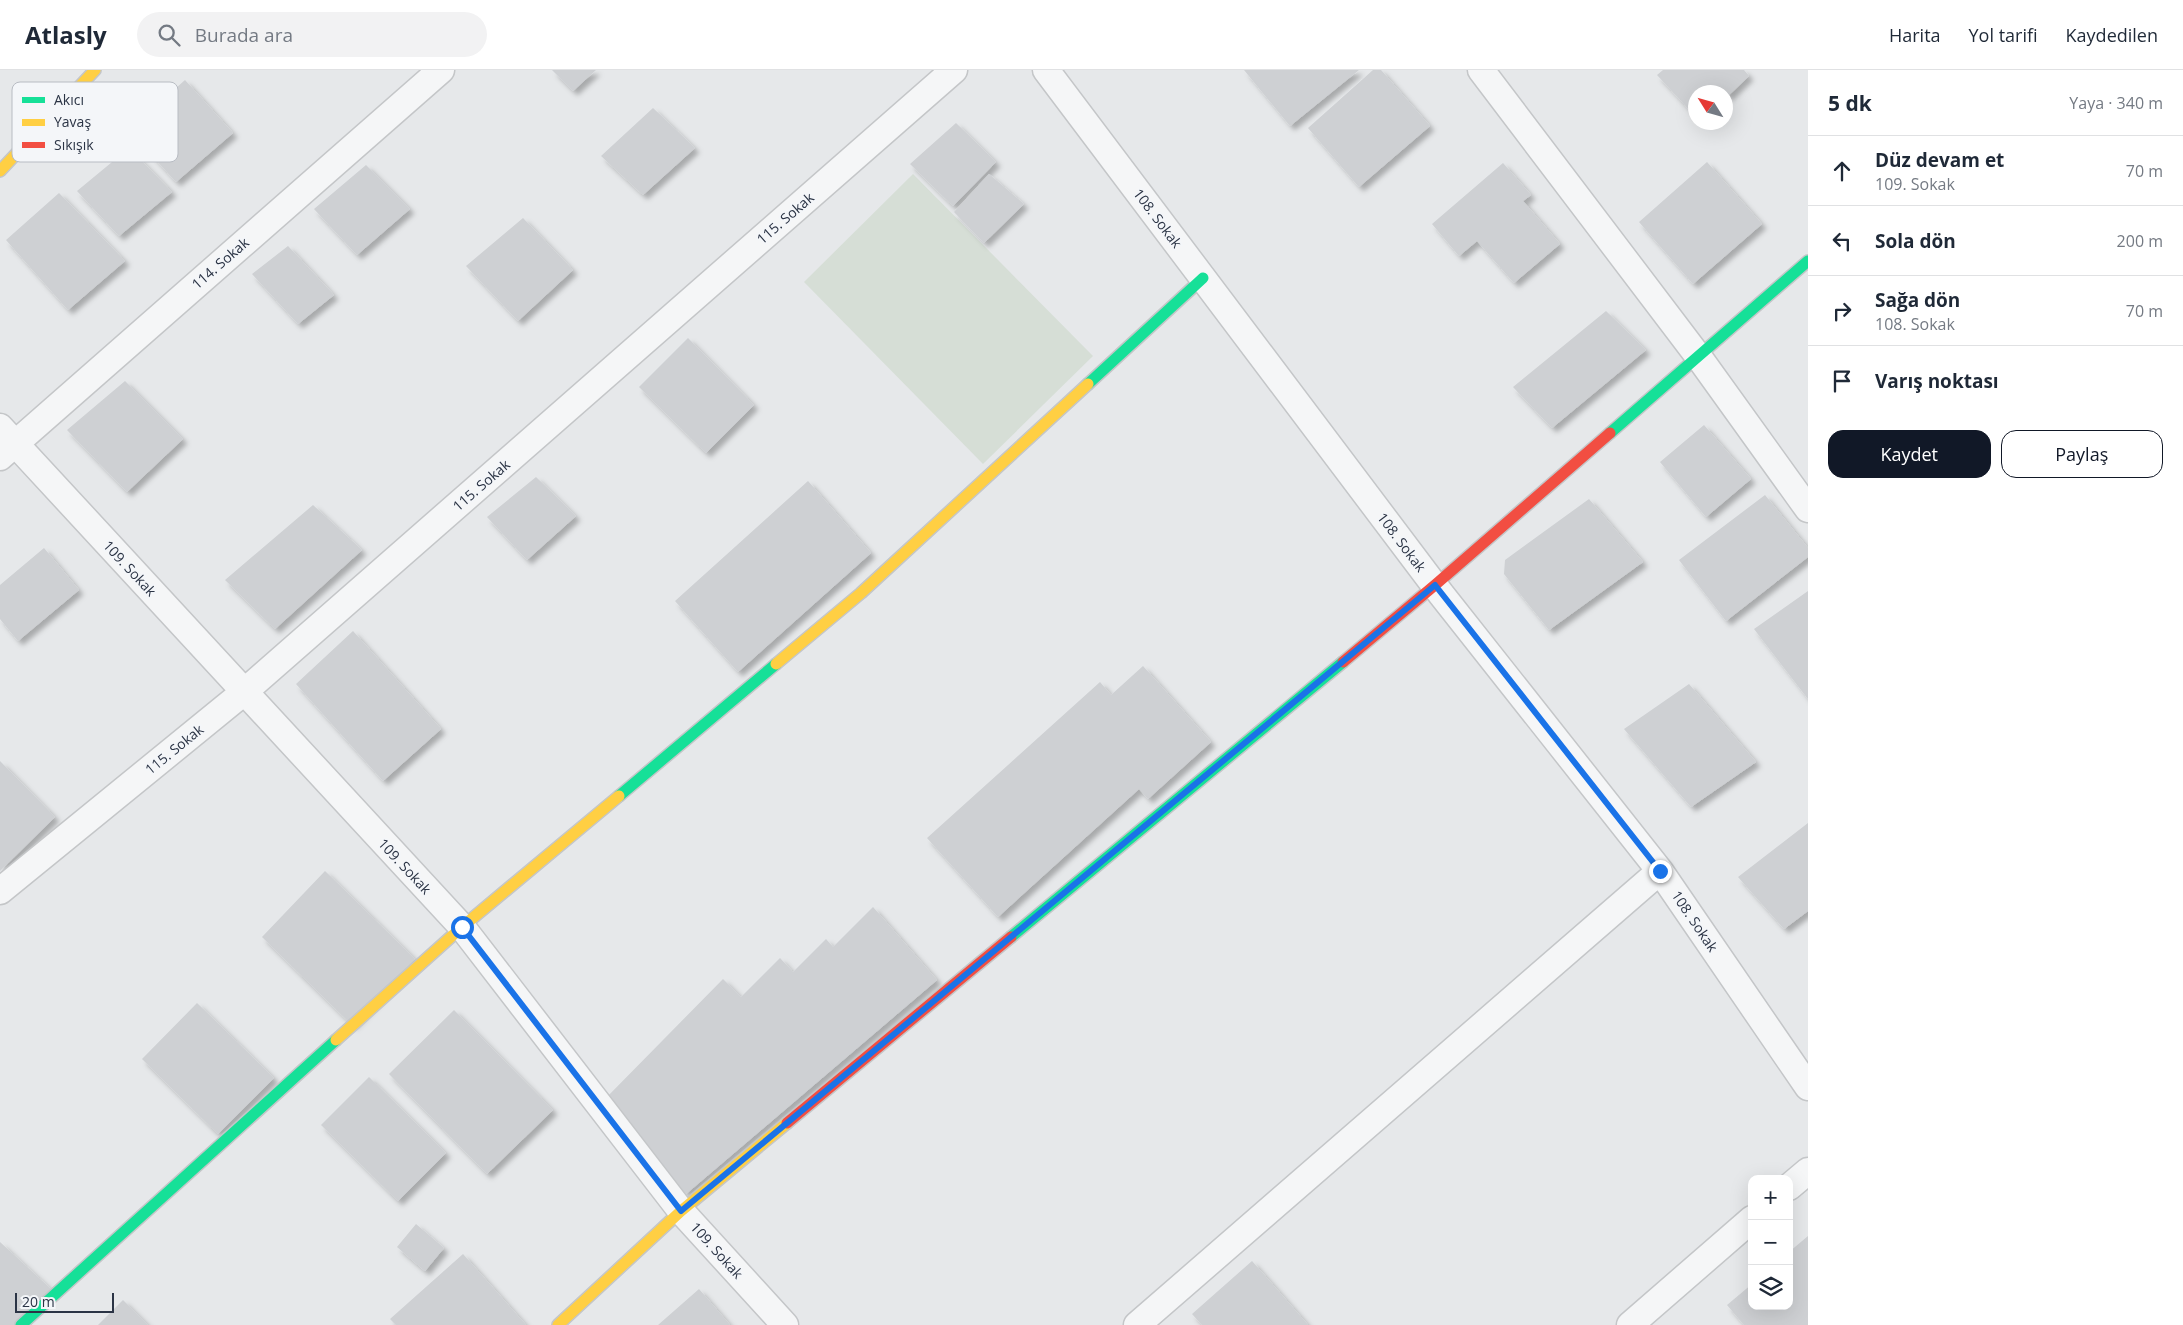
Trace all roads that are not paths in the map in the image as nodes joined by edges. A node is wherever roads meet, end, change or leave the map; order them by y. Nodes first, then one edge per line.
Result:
1 (95, 70) edge
2 (441, 70) edge
3 (954, 70) edge
4 (1046, 70) edge
5 (1489, 73) edge
6 (84, 82) edge
7 (12, 158) edge
8 (0, 171) edge
9 (1808, 260) edge
10 (1203, 278) junction
11 (1698, 356) junction
12 (5, 443) edge
13 (1808, 509) edge
14 (1435, 585) junction
15 (244, 692) junction
16 (1660, 871) junction
17 (0, 891) edge
18 (462, 927) junction
19 (1808, 1087) edge
20 (1808, 1171) edge
21 (1793, 1184) edge
22 (681, 1211) junction
23 (1751, 1220) edge
24 (21, 1325) edge
25 (558, 1325) edge
26 (785, 1325) edge
27 (1137, 1325) edge
28 (1630, 1325) edge

1 - 6 street
2 - 12 street, 114. Sokak
3 - 15 street, 115. Sokak
4 - 10 street, 108. Sokak
5 - 11 street
7 - 8 street
9 - 11 street
10 - 14 street, 108. Sokak
10 - 18 street
11 - 13 street
11 - 14 street
12 - 15 street, 109. Sokak
14 - 16 street, 108. Sokak
14 - 22 street
15 - 17 street, 115. Sokak
15 - 18 street, 109. Sokak
16 - 19 street, 108. Sokak
16 - 27 street
18 - 22 street, 109. Sokak
18 - 24 street
20 - 21 street
22 - 25 street
22 - 26 street, 109. Sokak
23 - 28 street

